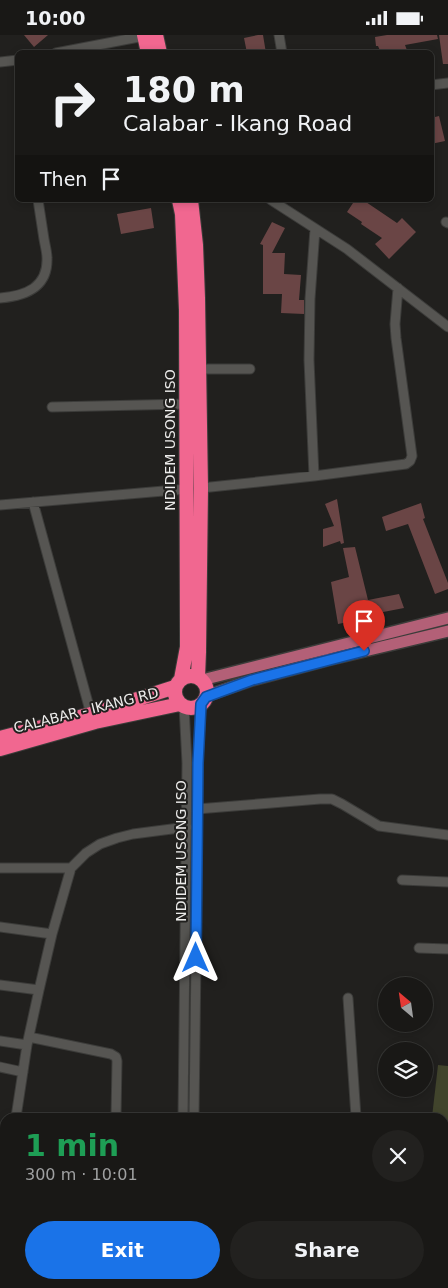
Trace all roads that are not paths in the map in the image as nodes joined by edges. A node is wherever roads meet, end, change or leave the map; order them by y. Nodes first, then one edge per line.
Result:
1 (148, 35) edge
2 (279, 35) edge
3 (71, 50) edge
4 (148, 50) edge
5 (158, 50) edge
6 (282, 50) edge
7 (0, 61) edge
8 (15, 63) edge
9 (448, 83) edge
10 (434, 85) edge
11 (38, 202) edge
12 (179, 202) edge
13 (191, 202) edge
14 (274, 202) edge
15 (315, 229) junction
16 (398, 288) junction
17 (0, 298) edge
18 (448, 327) edge
19 (198, 369) junction
20 (250, 369) dead end
21 (186, 404) junction
22 (52, 407) dead end
23 (314, 476) junction
24 (194, 488) junction
25 (33, 503) junction
26 (0, 505) edge
27 (448, 618) edge
28 (448, 631) edge
29 (200, 678) junction
30 (178, 683) junction
31 (204, 700) junction
32 (182, 705) junction
33 (91, 714) junction
34 (0, 738) edge
35 (0, 749) edge
36 (197, 809) junction
37 (187, 827) junction
38 (448, 835) edge
39 (0, 868) edge
40 (71, 868) junction
41 (402, 880) dead end
42 (448, 882) edge
43 (0, 927) edge
44 (52, 934) junction
45 (419, 948) dead end
46 (448, 949) edge
47 (0, 985) edge
48 (39, 990) junction
49 (348, 998) dead end
50 (0, 1041) edge
51 (28, 1041) junction
52 (0, 1067) edge
53 (23, 1072) junction
54 (17, 1113) edge
55 (116, 1113) edge
56 (183, 1113) edge
57 (194, 1113) edge
58 (356, 1113) edge

1 - 3 street
1 - 4 highway
1 - 5 highway
2 - 6 street
7 - 8 street
9 - 10 street
11 - 17 street
12 - 21 highway, NDIDEM USONG ISO
13 - 19 highway, NDIDEM USONG ISO
14 - 15 street
15 - 16 street
15 - 23 street
16 - 18 street
16 - 23 street
19 - 20 street
19 - 24 highway, NDIDEM USONG ISO
21 - 22 street
21 - 24 highway, NDIDEM USONG ISO
23 - 24 street
24 - 25 street
24 - 29 highway, NDIDEM USONG ISO
24 - 30 highway, NDIDEM USONG ISO
25 - 26 street
25 - 33 street
27 - 29 main road
28 - 31 main road
29 - 30 highway
29 - 31 highway
30 - 32 highway
30 - 33 highway, CALABAR - IKANG RD
31 - 32 highway
31 - 36 street, NDIDEM USONG ISO
32 - 35 highway, CALABAR - IKANG RD
32 - 37 street, NDIDEM USONG ISO
33 - 34 highway, CALABAR - IKANG RD
36 - 38 street
36 - 57 street, NDIDEM USONG ISO
37 - 40 street
37 - 56 street, NDIDEM USONG ISO
39 - 40 street
40 - 44 street
41 - 42 street
43 - 44 street
44 - 48 street
45 - 46 street
47 - 48 street
48 - 51 street
49 - 58 street
50 - 51 street
51 - 53 street
51 - 55 street
52 - 53 street
53 - 54 street

